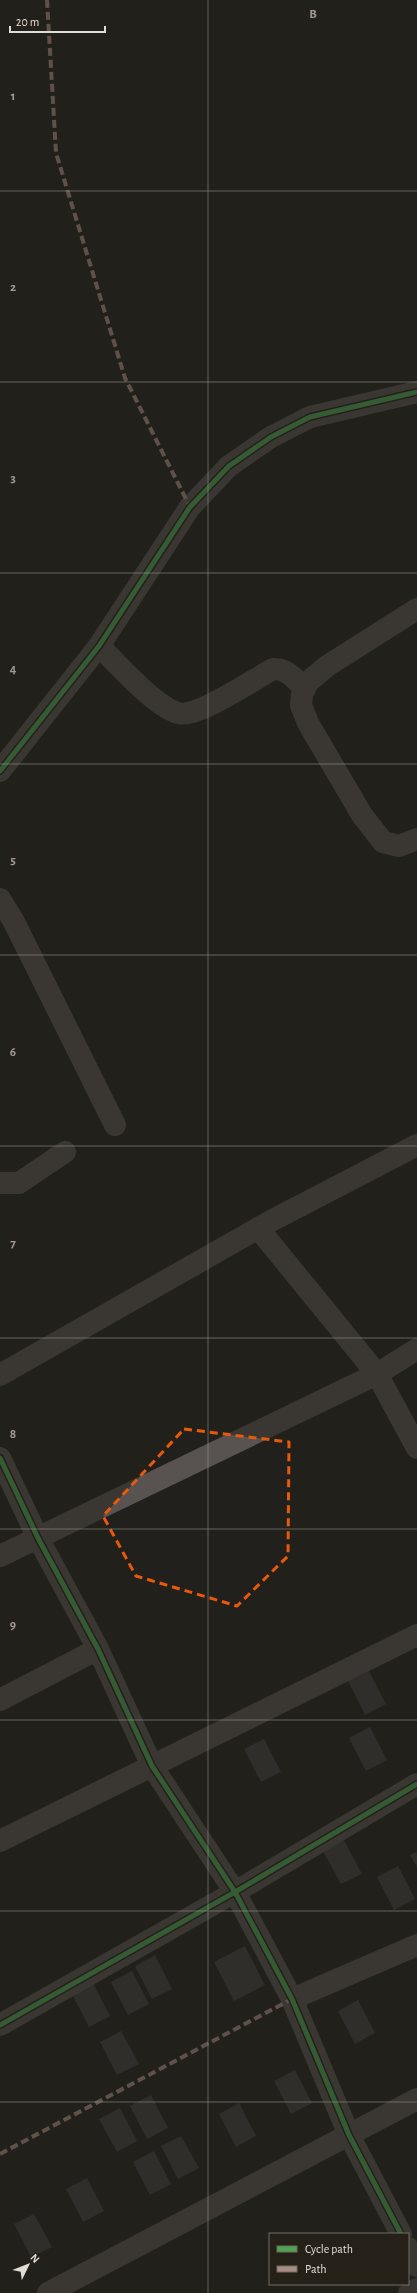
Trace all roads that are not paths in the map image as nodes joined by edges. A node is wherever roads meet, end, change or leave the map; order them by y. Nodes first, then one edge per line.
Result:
1 (417, 392) edge
2 (417, 609) edge
3 (99, 646) junction
4 (305, 689) junction
5 (0, 771) edge
6 (417, 839) edge
7 (0, 899) edge
8 (115, 1125) dead end
9 (417, 1145) edge
10 (65, 1152) dead end
11 (0, 1183) edge
12 (258, 1228) junction
13 (417, 1349) edge
14 (377, 1374) junction
15 (0, 1375) edge
16 (417, 1448) edge
17 (0, 1458) edge
18 (38, 1538) junction
19 (0, 1556) edge
20 (417, 1635) edge
21 (98, 1649) junction
22 (0, 1700) edge
23 (152, 1766) junction
24 (417, 1784) edge
25 (0, 1841) edge
26 (234, 1892) junction
27 (417, 1945) edge
28 (292, 1999) junction
29 (0, 2025) edge
30 (417, 2099) edge
31 (349, 2135) junction
32 (400, 2233) edge
33 (409, 2250) edge
34 (417, 2266) edge
35 (417, 2289) edge
36 (48, 2293) edge
37 (409, 2293) edge

1 - 3 street
2 - 4 street
3 - 4 street
3 - 5 street
4 - 6 street
7 - 8 street
9 - 12 street
10 - 11 street
12 - 14 street
12 - 15 street
13 - 14 street
14 - 16 street
14 - 18 street
17 - 18 street
18 - 19 street
18 - 21 street
20 - 23 street
21 - 22 street
21 - 23 street
23 - 25 street
23 - 26 street
24 - 26 street
26 - 28 street
26 - 29 street
27 - 28 street
28 - 31 street
30 - 31 street
31 - 32 street
31 - 36 street
33 - 34 street
35 - 37 street

